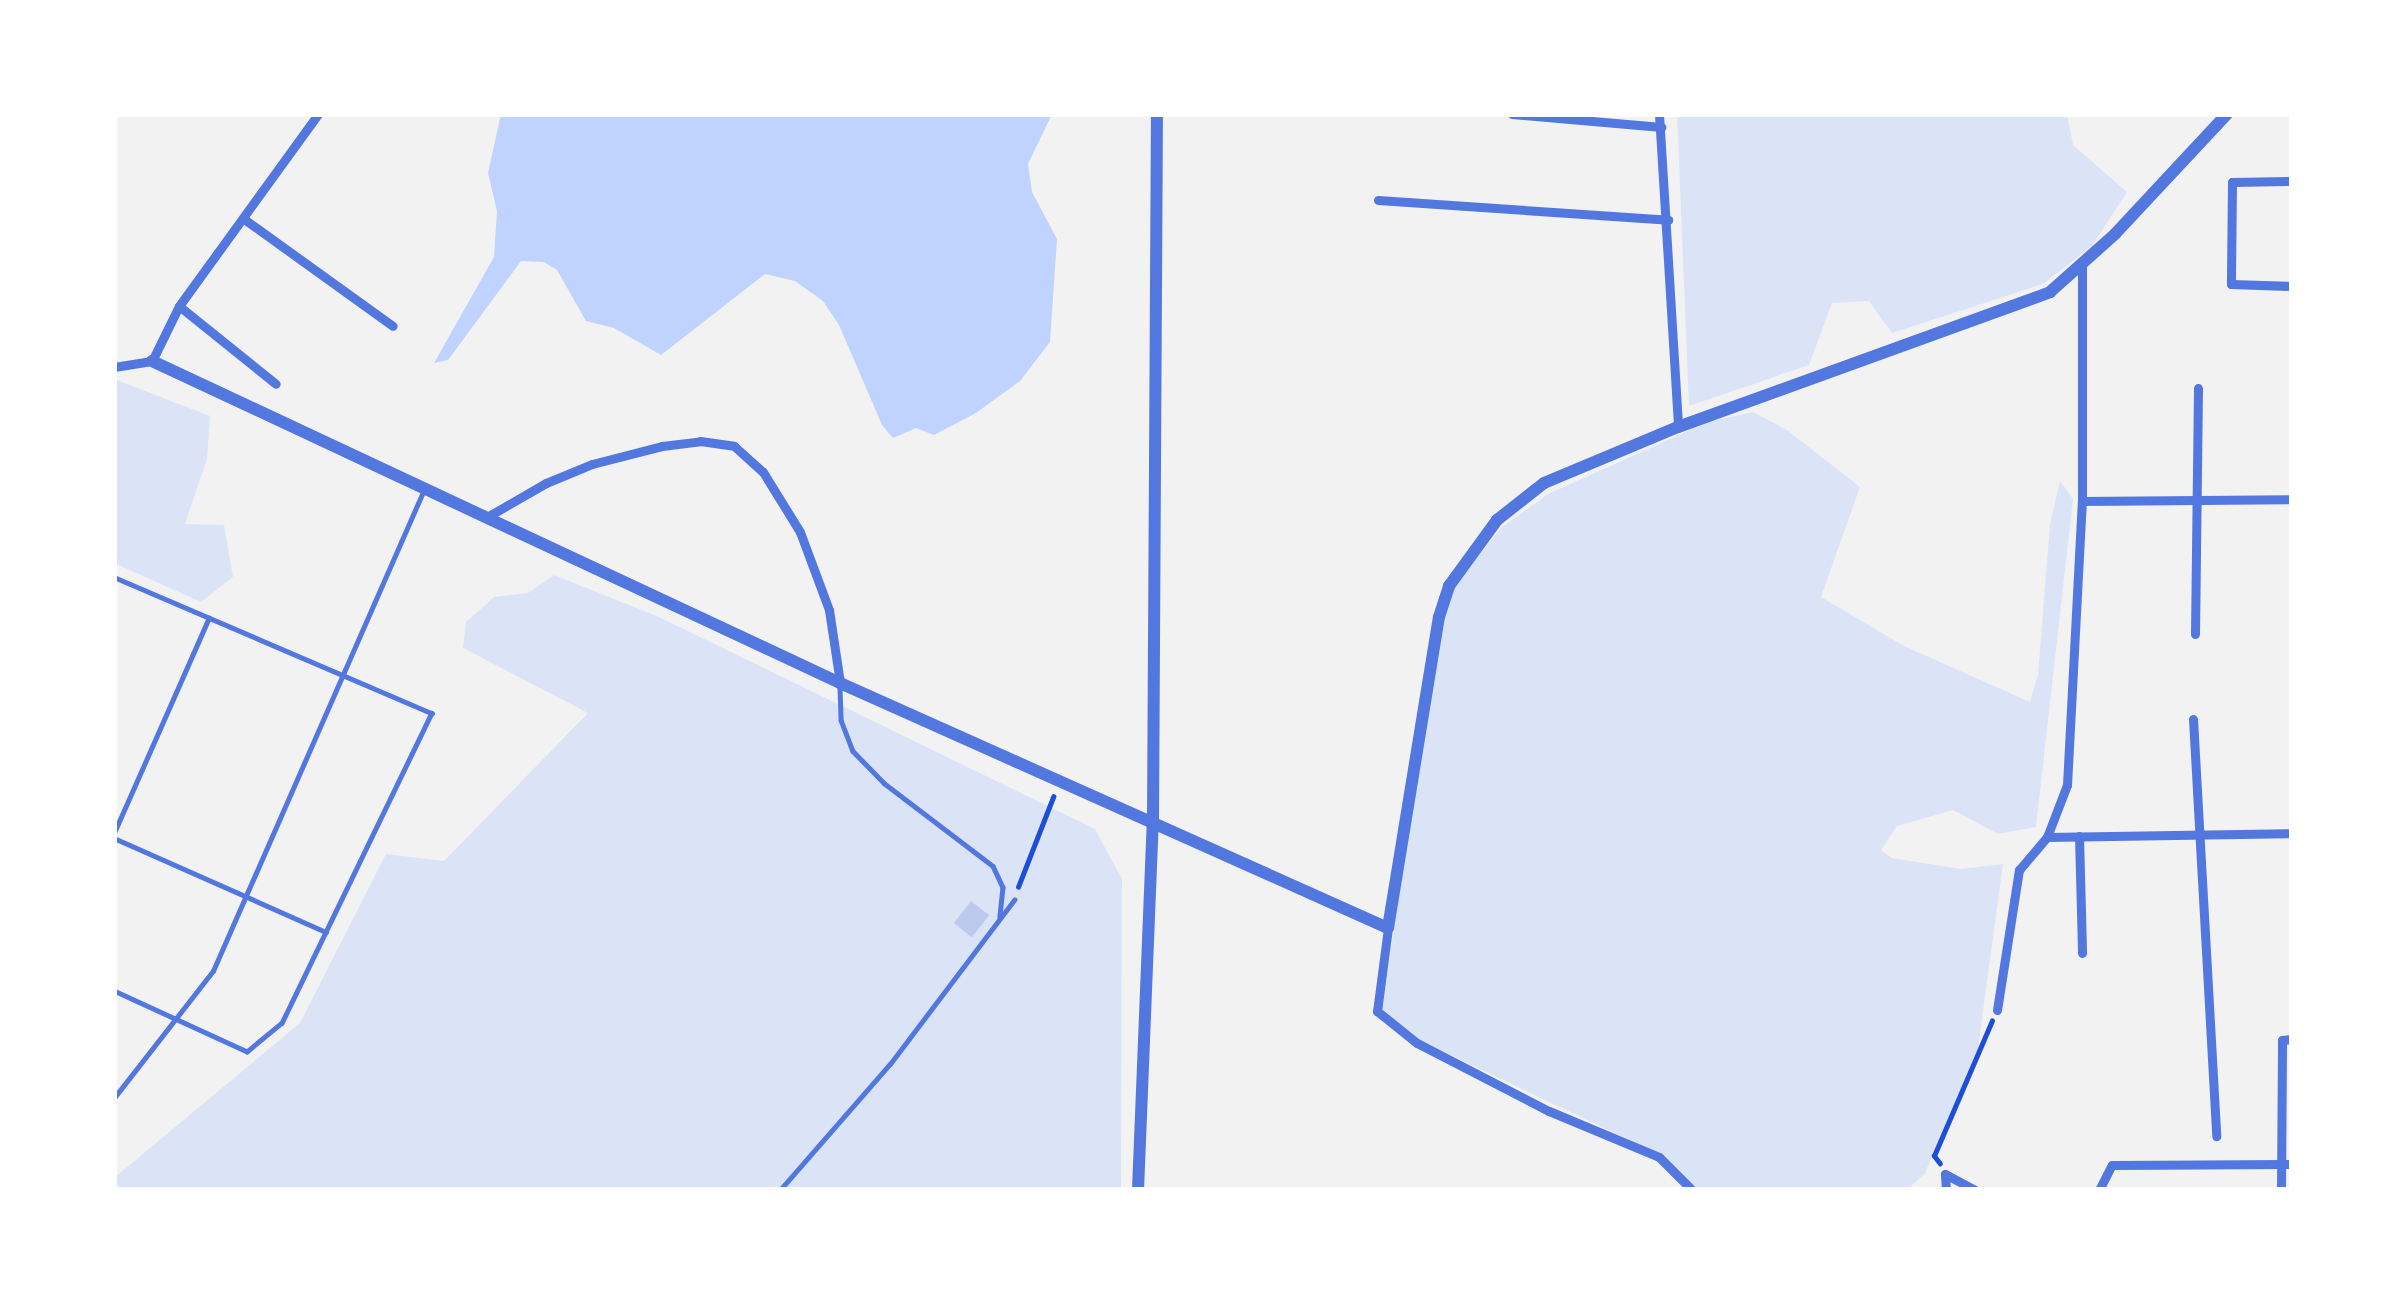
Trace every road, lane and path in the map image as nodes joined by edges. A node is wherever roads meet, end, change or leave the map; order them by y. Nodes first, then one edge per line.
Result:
1 (1157, 114) edge
2 (1512, 114) edge
3 (1660, 114) edge
4 (2227, 114) edge
5 (312, 116) edge
6 (1660, 127) junction
7 (2292, 181) edge
8 (1378, 200) dead end
9 (244, 219) junction
10 (1668, 220) junction
11 (2081, 265) junction
12 (2292, 286) edge
13 (179, 306) junction
14 (393, 326) dead end
15 (152, 361) junction
16 (114, 367) edge
17 (276, 384) dead end
18 (2198, 388) dead end
19 (1678, 427) junction
20 (425, 488) junction
21 (2197, 498) junction
22 (2082, 500) junction
23 (2292, 500) edge
24 (487, 517) junction
25 (114, 577) edge
26 (208, 617) junction
27 (2195, 634) dead end
28 (344, 675) junction
29 (840, 683) junction
30 (2193, 719) dead end
31 (1059, 781) junction
32 (1153, 822) junction
33 (2292, 833) edge
34 (2202, 835) junction
35 (114, 836) edge
36 (2079, 836) junction
37 (2047, 837) junction
38 (245, 897) junction
39 (1014, 899) joint
40 (1000, 917) junction
41 (1388, 928) junction
42 (326, 932) junction
43 (2081, 953) dead end
44 (114, 992) edge
45 (1997, 1010) joint
46 (178, 1020) junction
47 (2292, 1039) edge
48 (114, 1098) edge
49 (2287, 1107) edge
50 (2216, 1136) dead end
51 (2286, 1164) edge
52 (1945, 1174) junction
53 (780, 1190) edge
54 (1138, 1190) edge
55 (1692, 1190) edge
56 (1946, 1190) edge
57 (1976, 1190) edge
58 (2099, 1190) edge
59 (2281, 1190) edge

1 - 32 street
2 - 6 street
3 - 6 street
4 - 11 street
5 - 9 street
6 - 10 street
7 - 12 street
8 - 10 street
9 - 13 street
9 - 14 street
10 - 19 street
11 - 19 street
11 - 22 street
13 - 15 street
13 - 17 street
15 - 16 street
15 - 20 street
18 - 21 street
19 - 41 street
20 - 24 street
20 - 28 lane
21 - 22 street
21 - 23 street
21 - 27 street
22 - 37 street
24 - 29 street
24 - 29 street
25 - 26 lane
26 - 28 lane
26 - 35 lane
28 - 38 lane
28 - 42 lane
29 - 31 street
29 - 40 lane
30 - 34 street
31 - 32 street
31 - 39 path
32 - 41 street
32 - 54 street
33 - 34 street
34 - 36 street
34 - 50 street
35 - 38 lane
36 - 37 street
36 - 43 street
37 - 45 street
38 - 42 lane
38 - 46 lane
39 - 40 lane
40 - 53 lane
41 - 55 street
42 - 46 lane
44 - 46 lane
45 - 52 path
46 - 48 lane
47 - 49 street
49 - 51 street
51 - 58 street
51 - 59 street
52 - 56 street
52 - 57 street

